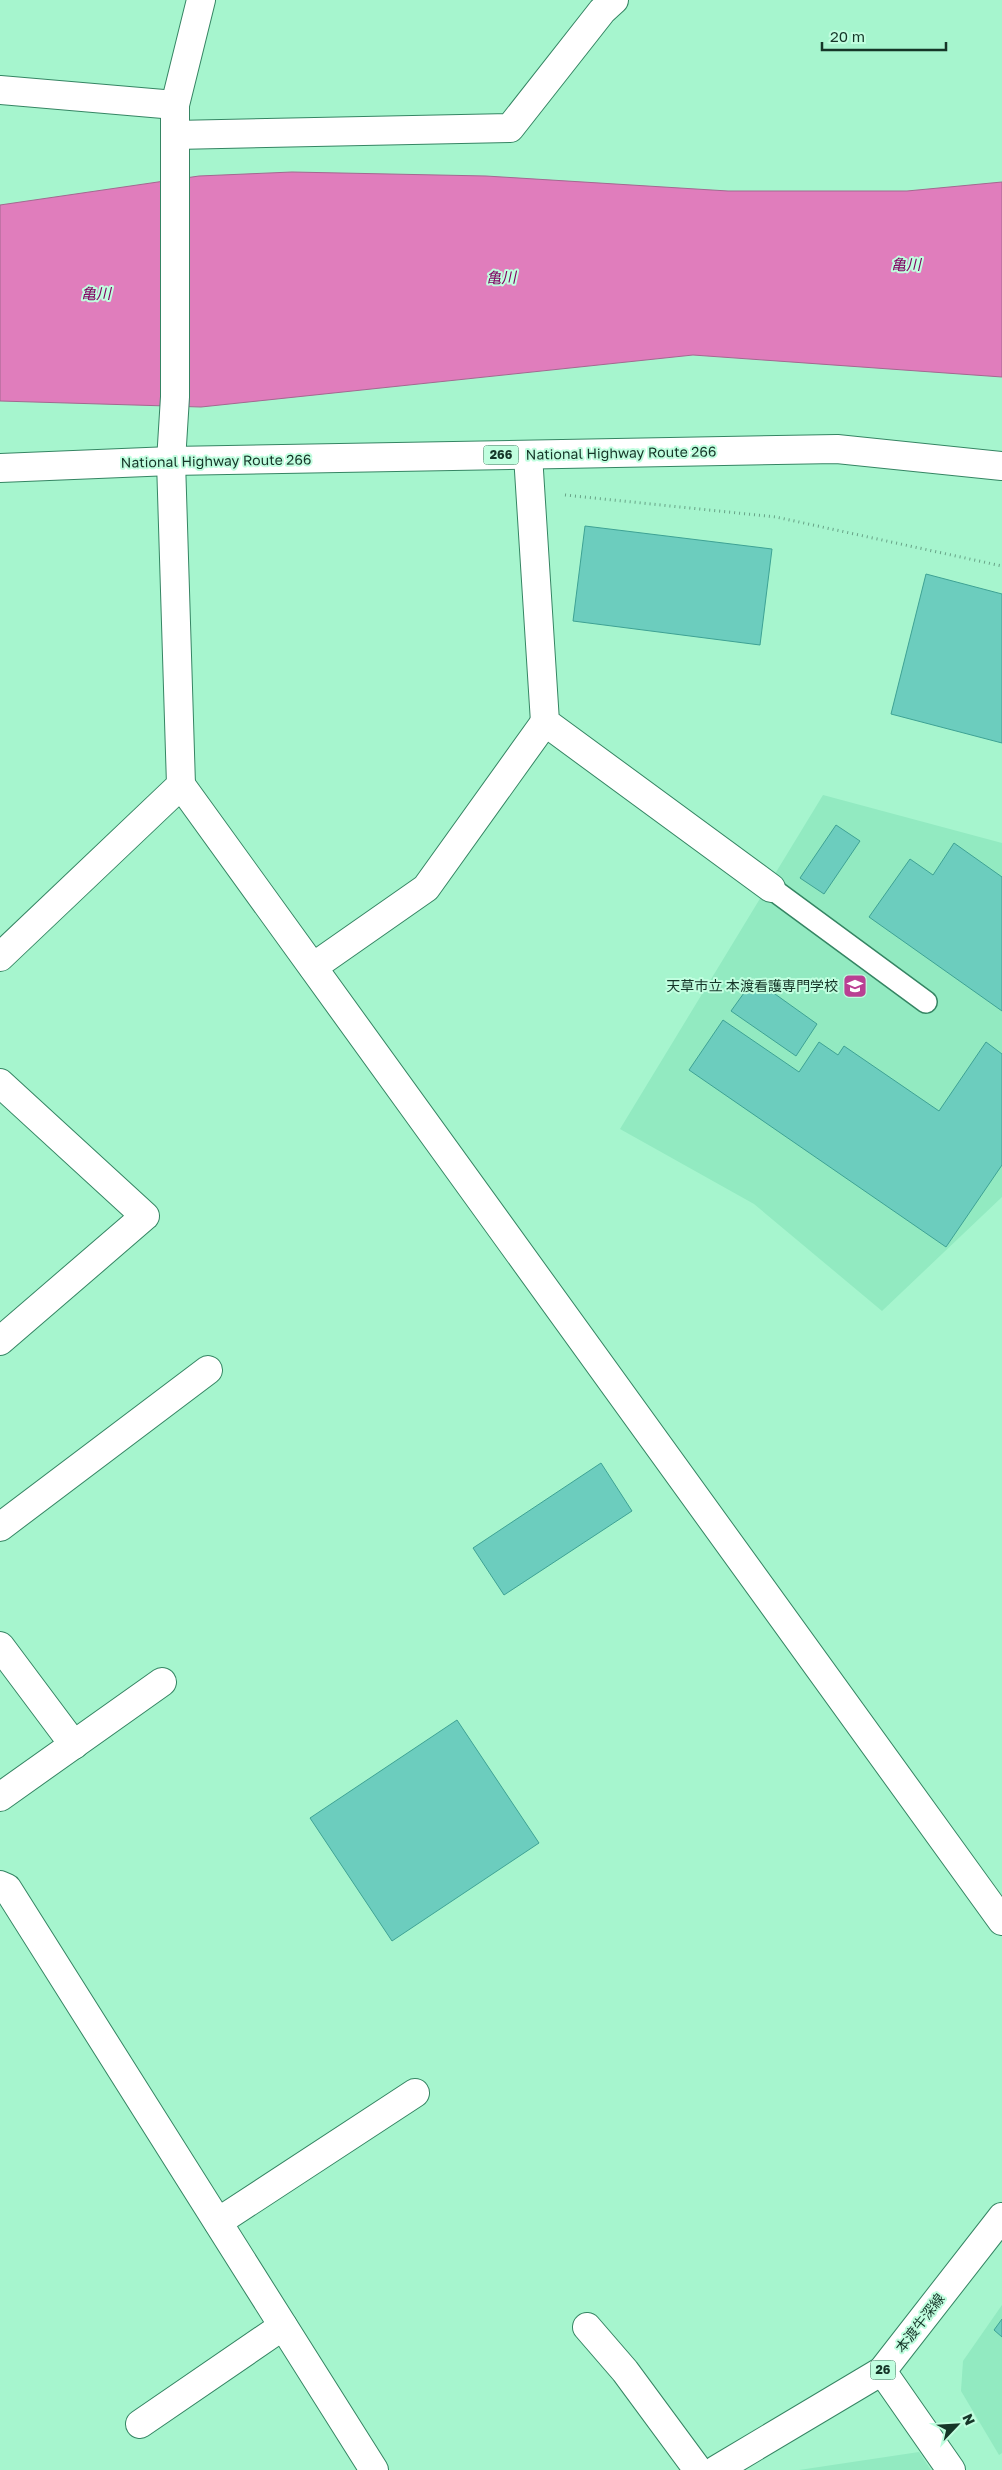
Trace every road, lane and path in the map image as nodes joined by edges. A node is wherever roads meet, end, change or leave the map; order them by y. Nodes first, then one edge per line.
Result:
1 (201, 0) edge
2 (614, 0) edge
3 (0, 90) edge
4 (175, 105) junction
5 (176, 147) junction
6 (528, 455) junction
7 (171, 461) junction
8 (1002, 466) edge
9 (0, 468) edge
10 (530, 492) junction
11 (1002, 566) edge
12 (545, 722) junction
13 (181, 785) junction
14 (771, 888) joint
15 (0, 957) edge
16 (312, 967) junction
17 (926, 1002) dead end
18 (0, 1082) edge
19 (0, 1341) edge
20 (208, 1370) dead end
21 (0, 1527) edge
22 (0, 1646) edge
23 (162, 1682) dead end
24 (74, 1745) junction
25 (0, 1797) edge
26 (0, 1885) edge
27 (1002, 1921) edge
28 (415, 2093) dead end
29 (1002, 2217) edge
30 (218, 2222) junction
31 (283, 2326) junction
32 (587, 2327) dead end
33 (882, 2371) junction
34 (140, 2424) dead end
35 (374, 2470) edge
36 (698, 2470) edge
37 (716, 2470) edge
38 (951, 2470) edge

1 - 4 main road
2 - 5 main road
3 - 4 main road
4 - 5 main road
5 - 7 main road
6 - 7 main road, National Highway Route 266 / 266
6 - 8 main road, National Highway Route 266 / 266
6 - 10 main road
7 - 9 main road, National Highway Route 266 / 266
7 - 13 main road
10 - 11 path
10 - 12 main road
12 - 14 main road
12 - 16 main road
13 - 15 main road
13 - 16 main road
14 - 17 lane
16 - 27 main road
18 - 19 main road
20 - 21 main road
22 - 24 main road
23 - 24 main road
24 - 25 main road
26 - 30 main road
28 - 30 main road
29 - 33 main road, 本渡牛深線 / 26
30 - 31 main road
31 - 34 main road
31 - 35 main road
32 - 36 main road
33 - 37 main road, 本渡牛深線 / 26
33 - 38 main road

